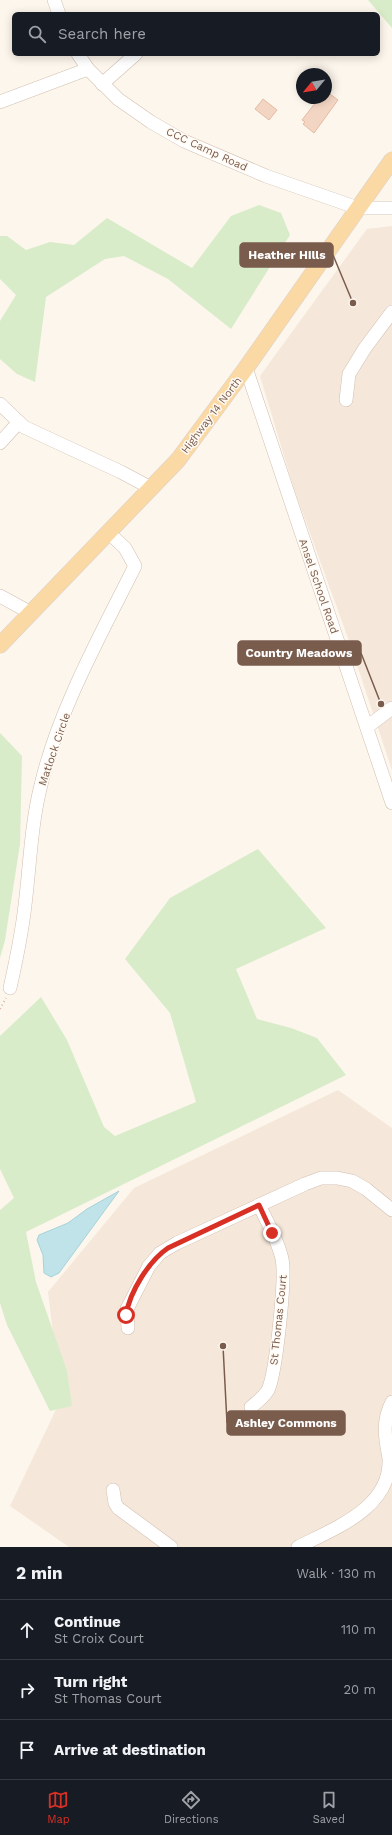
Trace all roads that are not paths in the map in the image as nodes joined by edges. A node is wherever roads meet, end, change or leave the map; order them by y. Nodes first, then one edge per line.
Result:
1 (54, 0) edge
2 (57, 12) edge
3 (79, 56) edge
4 (134, 56) edge
5 (88, 69) junction
6 (102, 84) junction
7 (0, 102) edge
8 (392, 160) edge
9 (358, 208) junction
10 (392, 208) edge
11 (392, 312) edge
12 (246, 368) junction
13 (346, 400) dead end
14 (0, 404) edge
15 (19, 422) junction
16 (0, 443) edge
17 (151, 488) junction
18 (108, 532) junction
19 (0, 596) edge
20 (31, 613) junction
21 (0, 645) edge
22 (392, 708) edge
23 (367, 727) junction
24 (392, 803) edge
25 (10, 988) dead end
26 (259, 1205) junction
27 (392, 1210) edge
28 (128, 1328) dead end
29 (392, 1402) edge
30 (250, 1407) dead end
31 (112, 1490) dead end
32 (171, 1547) edge
33 (298, 1547) edge

1 - 2 street
3 - 5 street, CCC Camp Road
4 - 6 street
5 - 6 street, CCC Camp Road
5 - 7 street
6 - 9 street, CCC Camp Road
8 - 9 main road, Highway 14 North
9 - 10 street, CCC Camp Road
9 - 12 main road, Highway 14 North
11 - 13 street
12 - 17 main road, Highway 14 North
12 - 23 street, Ansel School Road
14 - 15 street
15 - 16 street
15 - 17 street
17 - 18 main road, Highway 14 North
18 - 20 main road, Highway 14 North
18 - 25 street, Matlock Circle
19 - 20 street
20 - 21 main road, Highway 14 North
22 - 23 street
23 - 24 street, Ansel School Road
26 - 27 street
26 - 28 street
26 - 30 street, St Thomas Court
29 - 33 street
31 - 32 street

